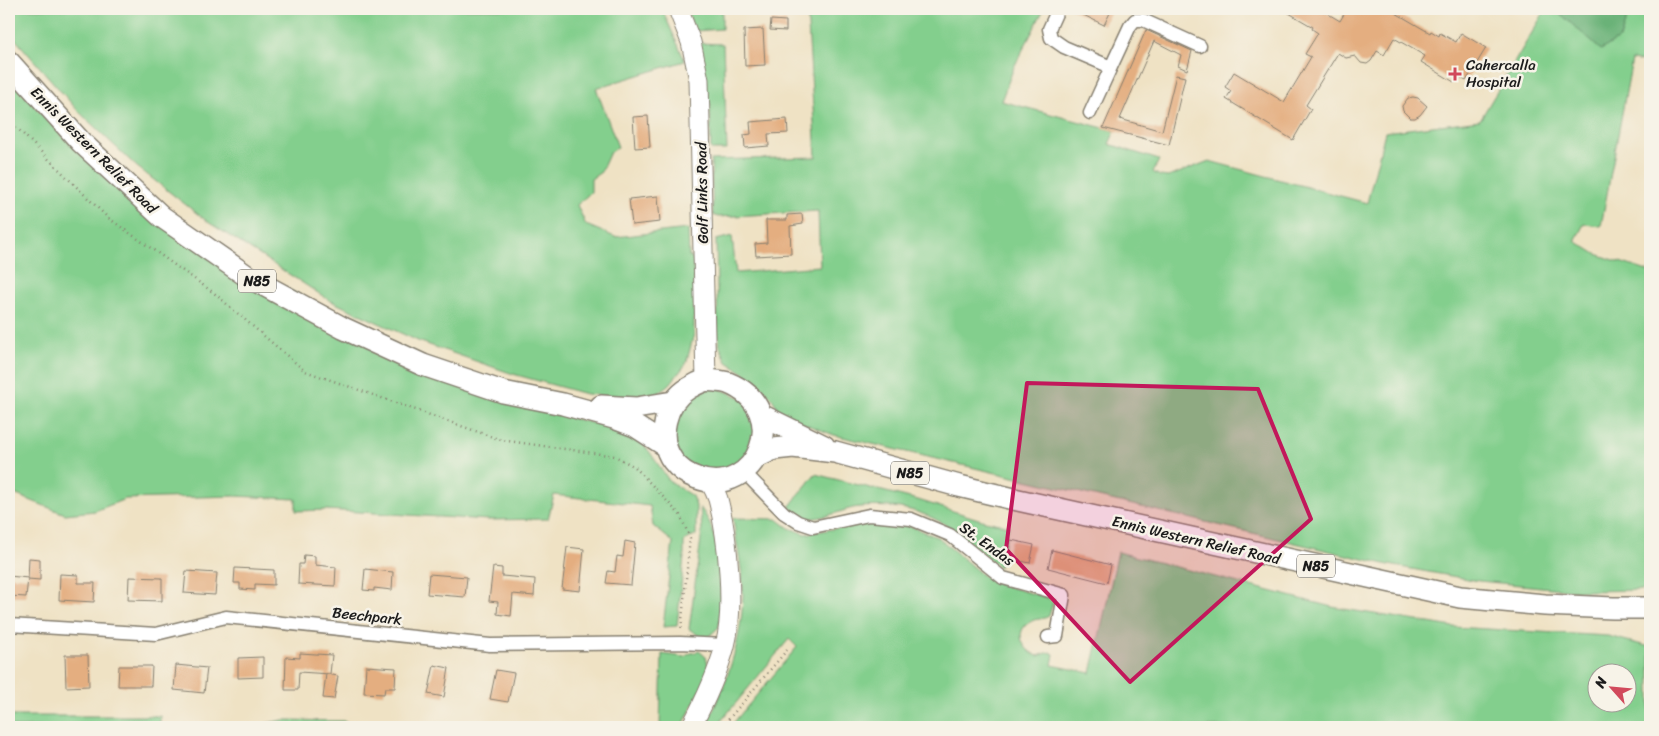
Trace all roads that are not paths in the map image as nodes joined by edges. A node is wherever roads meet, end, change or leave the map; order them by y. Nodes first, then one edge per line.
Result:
1 (678, 9) edge
2 (1058, 9) edge
3 (1200, 46) dead end
4 (9, 62) edge
5 (1111, 67) junction
6 (1090, 113) dead end
7 (706, 380) junction
8 (673, 402) junction
9 (563, 404) junction
10 (762, 415) junction
11 (666, 446) junction
12 (835, 452) junction
13 (751, 464) junction
14 (710, 482) junction
15 (1650, 608) edge
16 (9, 625) edge
17 (1048, 637) dead end
18 (725, 646) junction
19 (691, 727) edge

1 - 7 main road, Golf Links Road
2 - 5 street
3 - 5 street
4 - 9 main road, Ennis Western Relief Road / N85
5 - 6 street
7 - 8 main road
7 - 10 main road, N85
8 - 9 main road, Ennis Western Relief Road / N85
8 - 11 main road
9 - 11 main road, Ennis Western Relief Road / N85
10 - 12 main road, Ennis Western Relief Road / N85
10 - 13 main road, N85
11 - 14 main road, N85
12 - 13 main road, Ennis Western Relief Road / N85
12 - 15 main road, Ennis Western Relief Road / N85
13 - 14 main road, N85
13 - 17 street, St. Endas
14 - 18 main road
16 - 18 street, Beechpark
18 - 19 main road

